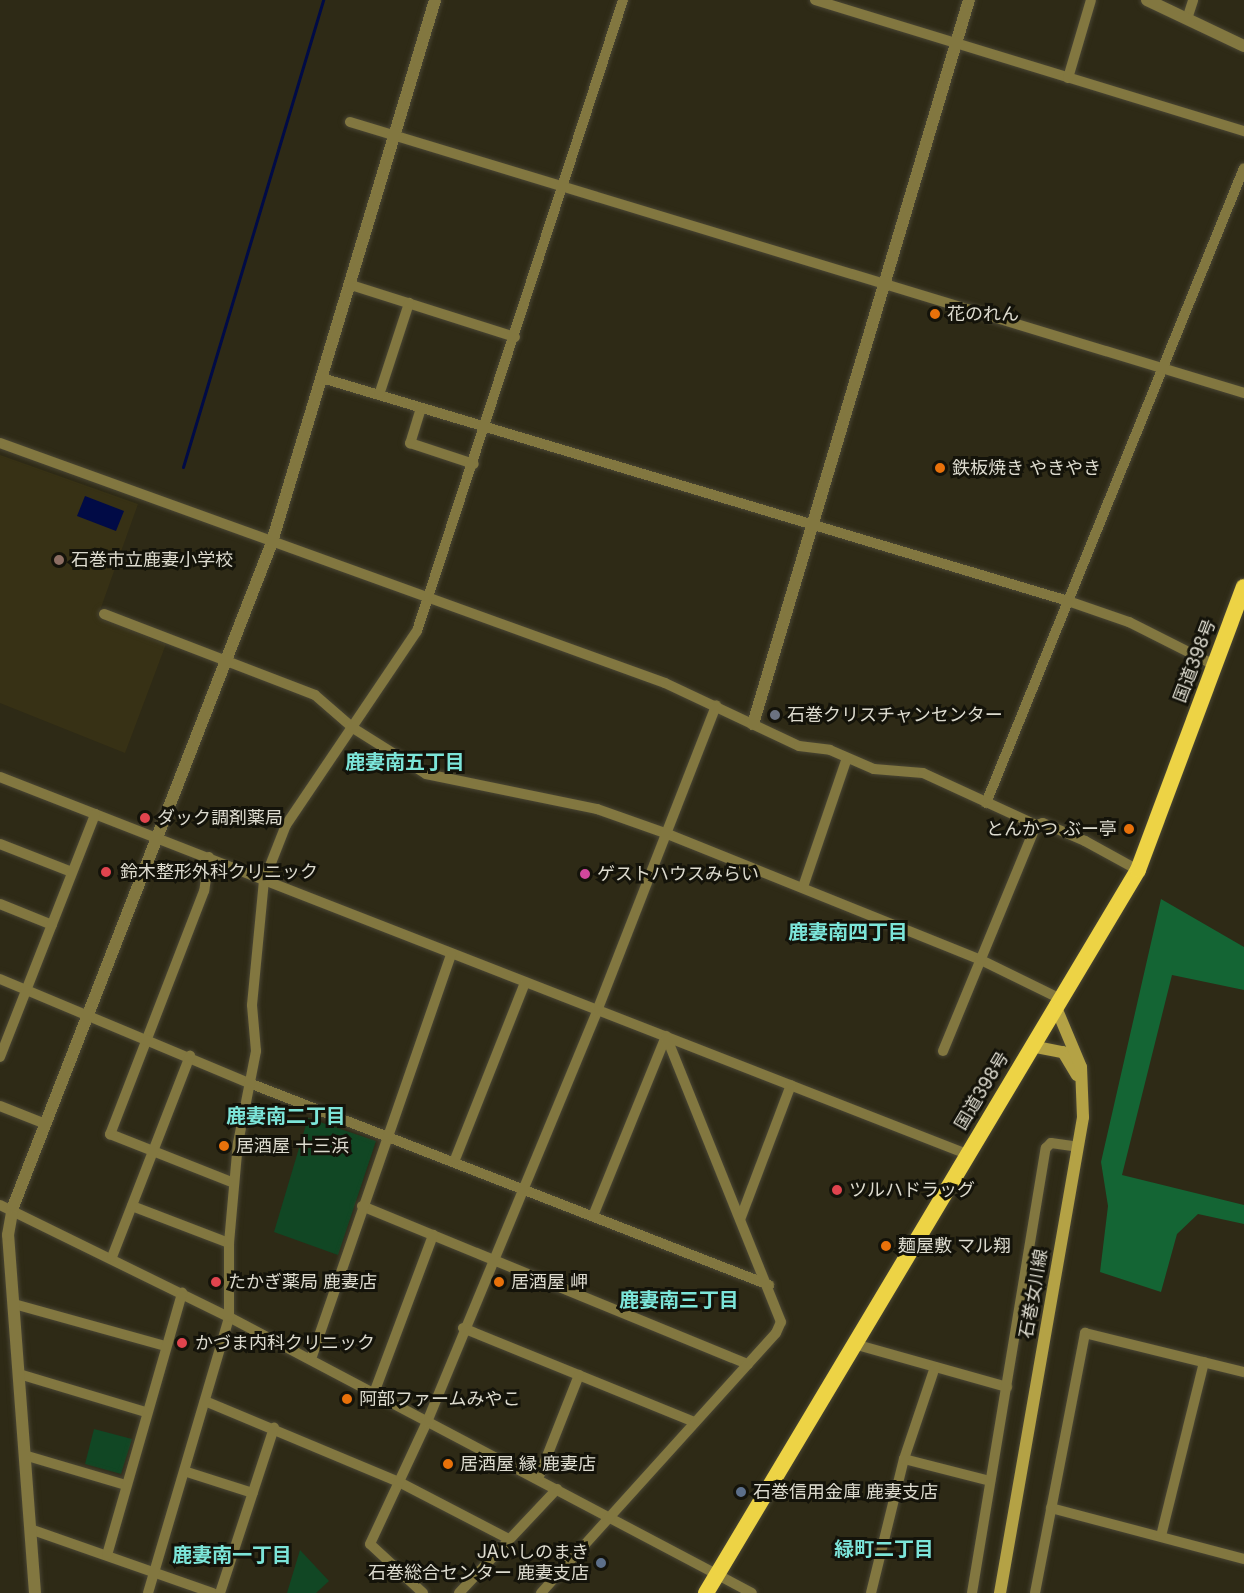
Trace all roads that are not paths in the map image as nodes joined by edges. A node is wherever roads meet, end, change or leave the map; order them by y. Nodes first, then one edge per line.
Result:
1 (435, 0) edge
2 (623, 0) edge
3 (814, 0) edge
4 (969, 0) edge
5 (1091, 0) edge
6 (1147, 0) edge
7 (1193, 0) edge
8 (1187, 19) junction
9 (956, 44) junction
10 (1244, 46) edge
11 (1068, 78) junction
12 (350, 122) dead end
13 (1244, 131) edge
14 (397, 136) junction
15 (1244, 168) edge
16 (563, 187) junction
17 (884, 284) junction
18 (351, 285) junction
19 (409, 303) junction
20 (515, 337) junction
21 (1162, 367) junction
22 (322, 378) junction
23 (1244, 393) edge
24 (379, 396) junction
25 (421, 408) junction
26 (485, 428) junction
27 (0, 443) edge
28 (474, 464) junction
29 (814, 526) junction
30 (271, 545) junction
31 (1244, 587) edge
32 (431, 595) junction
33 (1068, 601) junction
34 (104, 614) dead end
35 (225, 660) junction
36 (1215, 665) junction
37 (716, 705) junction
38 (753, 724) junction
39 (353, 728) junction
40 (847, 758) junction
41 (0, 777) edge
42 (986, 803) junction
43 (95, 814) junction
44 (1036, 825) junction
45 (666, 833) junction
46 (154, 836) junction
47 (0, 844) edge
48 (208, 857) junction
49 (1138, 870) junction
50 (72, 872) junction
51 (264, 881) junction
52 (803, 887) junction
53 (0, 904) edge
54 (52, 925) junction
55 (451, 954) junction
56 (981, 960) junction
57 (0, 980) edge
58 (525, 983) junction
59 (27, 990) junction
60 (1057, 1002) junction
61 (597, 1011) junction
62 (86, 1012) junction
63 (666, 1036) junction
64 (148, 1038) junction
65 (1031, 1046) junction
66 (943, 1051) dead end
67 (190, 1056) junction
68 (0, 1057) edge
69 (249, 1083) junction
70 (792, 1085) junction
71 (1084, 1099) junction
72 (0, 1106) edge
73 (43, 1123) junction
74 (386, 1134) junction
75 (1078, 1147) junction
76 (153, 1152) junction
77 (967, 1154) junction
78 (454, 1162) junction
79 (234, 1183) junction
80 (520, 1189) junction
81 (6, 1206) edge
82 (132, 1206) junction
83 (362, 1206) junction
84 (593, 1216) junction
85 (741, 1217) junction
86 (433, 1235) junction
87 (229, 1243) junction
88 (112, 1257) junction
89 (490, 1259) junction
90 (6, 1264) edge
91 (769, 1285) junction
92 (182, 1293) junction
93 (14, 1304) junction
94 (229, 1317) junction
95 (464, 1328) junction
96 (854, 1344) junction
97 (165, 1346) junction
98 (311, 1359) junction
99 (1204, 1362) junction
100 (748, 1364) junction
101 (935, 1367) junction
102 (1244, 1372) edge
103 (19, 1374) junction
104 (579, 1375) junction
105 (1007, 1387) junction
106 (374, 1394) junction
107 (205, 1401) junction
108 (146, 1412) junction
109 (427, 1422) junction
110 (695, 1422) junction
111 (274, 1428) junction
112 (24, 1455) junction
113 (904, 1459) junction
114 (187, 1472) junction
115 (538, 1479) junction
116 (990, 1481) junction
117 (399, 1482) junction
118 (126, 1485) junction
119 (557, 1489) junction
120 (253, 1493) junction
121 (1051, 1508) junction
122 (611, 1515) junction
123 (30, 1529) junction
124 (1161, 1536) junction
125 (509, 1539) junction
126 (106, 1555) junction
127 (1244, 1559) edge
128 (155, 1571) junction
129 (717, 1574) junction
130 (35, 1593) edge
131 (148, 1593) edge
132 (213, 1593) edge
133 (220, 1593) edge
134 (423, 1593) edge
135 (459, 1593) edge
136 (542, 1593) edge
137 (706, 1593) edge
138 (752, 1593) edge
139 (871, 1593) edge
140 (972, 1593) edge
141 (1000, 1593) edge
142 (1035, 1593) edge

1 - 14 street
2 - 16 street
3 - 9 street
4 - 9 street
5 - 11 street
6 - 8 street
7 - 8 street
8 - 10 street
9 - 11 street
9 - 17 street
11 - 13 street
12 - 14 street
14 - 16 street
14 - 18 street
15 - 21 street
16 - 17 street
16 - 20 street
17 - 21 street
17 - 29 street
18 - 19 street
18 - 22 street
19 - 20 street
19 - 24 street
20 - 26 street
21 - 23 street
21 - 33 street
22 - 24 street
22 - 30 street
24 - 25 street
25 - 26 street
25 - 28 street
26 - 28 street
26 - 29 street
27 - 30 street
28 - 32 street
29 - 33 street
29 - 38 street
30 - 32 street
30 - 35 street
31 - 36 highway, 国道398号
32 - 37 street
32 - 39 street
33 - 36 street
33 - 42 street
34 - 35 street
35 - 39 street
35 - 46 street
36 - 49 highway, 国道398号
37 - 38 street
37 - 45 street
38 - 40 street
39 - 45 street
39 - 51 street
40 - 42 street
40 - 52 street
41 - 43 street
42 - 44 street
43 - 46 street
43 - 50 street
44 - 49 street
44 - 56 street
45 - 52 street
45 - 61 street
46 - 48 street
46 - 62 street
47 - 50 street
48 - 51 street
48 - 64 street
49 - 60 highway, 国道398号
50 - 54 street
51 - 55 street
51 - 69 street
52 - 56 street
53 - 54 street
54 - 59 street
55 - 58 street
55 - 74 street
56 - 60 street
56 - 66 street
57 - 59 street
58 - 61 street
58 - 78 street
59 - 62 street
59 - 68 street
60 - 65 highway, 国道398号
60 - 71 main road, 石巻女川線
61 - 63 street
61 - 80 street
62 - 64 street
62 - 73 street
63 - 70 street
63 - 84 street
63 - 85 street
64 - 67 street
64 - 76 street
65 - 71 main road
65 - 77 highway, 国道398号
67 - 69 street
67 - 76 street
69 - 74 street
69 - 79 street
70 - 77 street
70 - 85 street
71 - 75 main road, 石巻女川線
72 - 73 street
73 - 81 street
74 - 78 street
74 - 83 street
75 - 105 street
75 - 141 main road, 石巻女川線
76 - 79 street
76 - 82 street
77 - 96 highway, 国道398号
78 - 80 street
79 - 87 street
80 - 84 street
80 - 89 street
81 - 88 street
81 - 90 street
82 - 87 street
82 - 88 street
83 - 86 street
83 - 98 street
84 - 91 street
85 - 91 street
86 - 89 street
86 - 106 street
87 - 94 street
88 - 92 street
89 - 95 street
89 - 100 street
90 - 93 street
91 - 100 street
92 - 94 street
92 - 97 street
93 - 97 street
93 - 103 street
94 - 98 street
94 - 107 street
95 - 104 street
95 - 109 street
96 - 101 street
96 - 129 highway, 国道398号
97 - 108 street
98 - 106 street
99 - 102 street
99 - 121 street
99 - 124 street
100 - 110 street
101 - 105 street
101 - 113 street
103 - 108 street
103 - 112 street
104 - 110 street
104 - 115 street
105 - 116 street
106 - 109 street
107 - 111 street
107 - 114 street
108 - 118 street
109 - 115 street
109 - 117 street
110 - 122 street
111 - 117 street
111 - 120 street
112 - 118 street
112 - 123 street
113 - 116 street
113 - 139 street
114 - 120 street
114 - 128 street
115 - 119 street
116 - 140 street
117 - 125 street
117 - 134 street
118 - 126 street
119 - 122 street
119 - 125 street
120 - 133 street
121 - 124 street
121 - 142 street
122 - 129 street
122 - 136 street
123 - 126 street
123 - 130 street
124 - 127 street
125 - 135 street
126 - 128 street
128 - 131 street
128 - 132 street
129 - 137 highway, 国道398号
129 - 138 street

